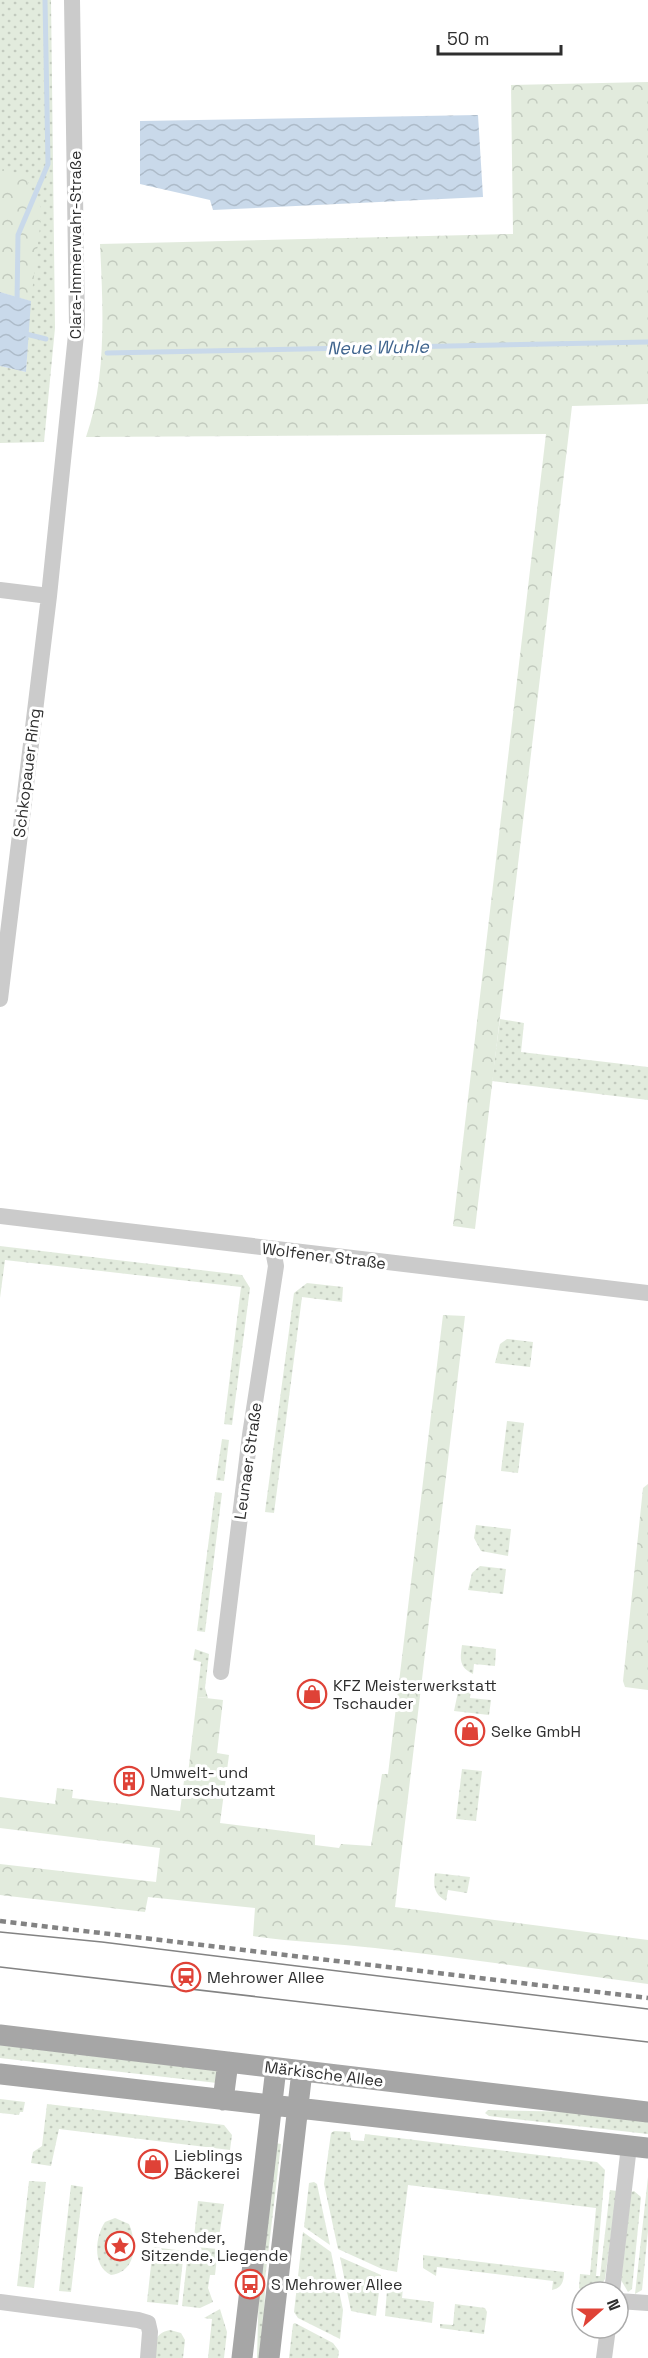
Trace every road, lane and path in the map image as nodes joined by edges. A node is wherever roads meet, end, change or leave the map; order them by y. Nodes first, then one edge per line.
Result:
1 (72, 0) edge
2 (0, 590) edge
3 (49, 596) junction
4 (0, 999) edge
5 (0, 1216) edge
6 (273, 1250) junction
7 (648, 1293) edge
8 (221, 1672) dead end
9 (0, 2035) edge
10 (228, 2062) junction
11 (276, 2068) junction
12 (302, 2071) junction
13 (0, 2073) edge
14 (223, 2100) junction
15 (271, 2106) junction
16 (298, 2108) junction
17 (648, 2112) edge
18 (639, 2147) edge
19 (614, 2280) edge
20 (0, 2302) edge
21 (630, 2302) edge
22 (648, 2303) edge
23 (606, 2340) edge
24 (147, 2358) edge
25 (242, 2358) edge
26 (269, 2358) edge
27 (604, 2358) edge

1 - 3 street, Clara-Immerwahr-Straße
2 - 3 street
3 - 4 street, Schkopauer Ring
5 - 6 street, Wolfener Straße
6 - 7 street, Wolfener Straße
6 - 8 street, Leunaer Straße
9 - 10 main road, Märkische Allee
10 - 11 main road, Märkische Allee
10 - 14 main road
11 - 12 main road, Märkische Allee
11 - 15 main road
12 - 16 main road
12 - 17 main road, Märkische Allee
13 - 14 main road
14 - 15 main road
15 - 16 main road
15 - 25 main road
16 - 18 main road
16 - 26 main road
18 - 19 street
20 - 24 street
21 - 22 street
23 - 27 street

